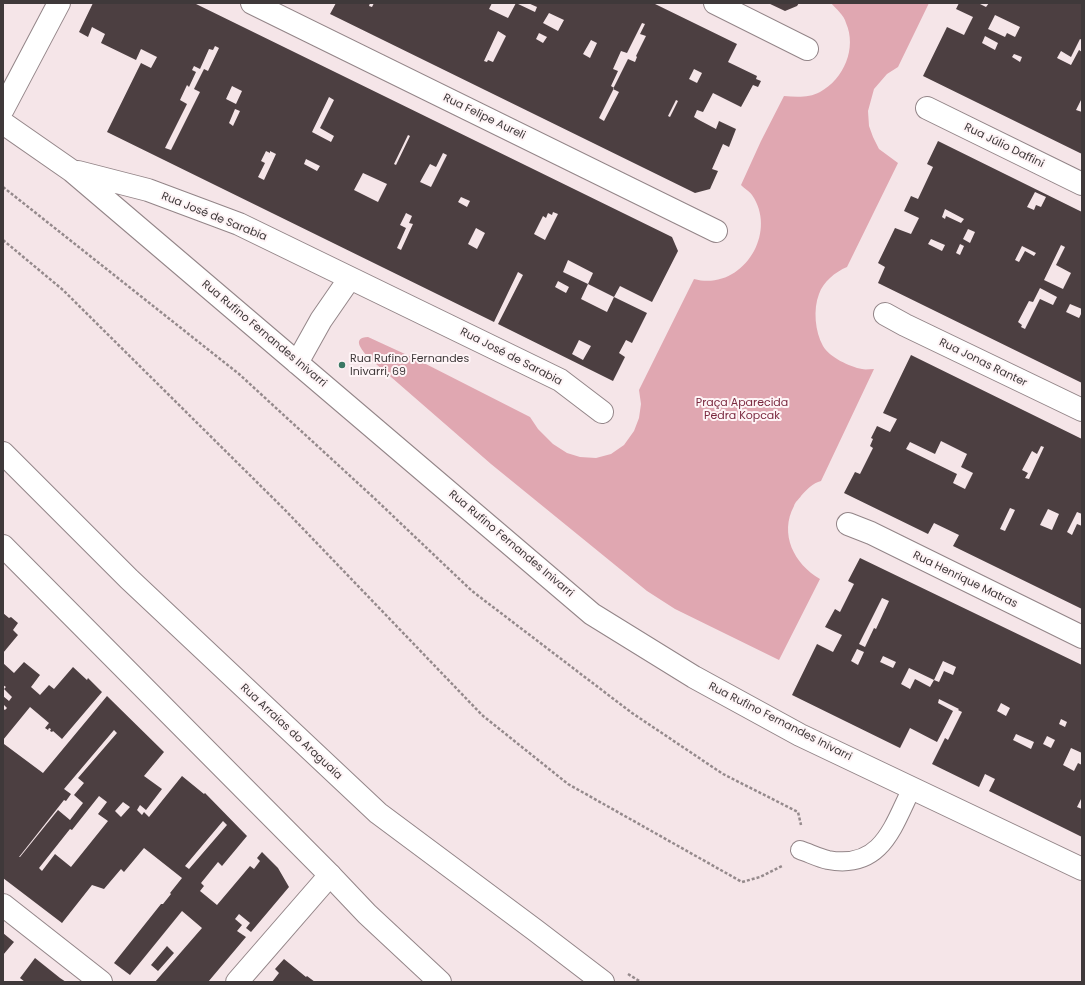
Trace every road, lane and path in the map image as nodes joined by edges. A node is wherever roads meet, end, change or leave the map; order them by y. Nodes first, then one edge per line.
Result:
1 (59, 3) edge
2 (252, 3) edge
3 (715, 3) edge
4 (807, 49) dead end
5 (927, 108) dead end
6 (3, 109) edge
7 (3, 123) edge
8 (72, 170) junction
9 (1082, 184) edge
10 (3, 187) edge
11 (716, 231) dead end
12 (3, 240) edge
13 (350, 278) junction
14 (885, 314) dead end
15 (297, 362) junction
16 (1082, 410) edge
17 (602, 412) dead end
18 (3, 453) edge
19 (848, 524) dead end
20 (3, 546) edge
21 (1082, 637) edge
22 (912, 788) junction
23 (800, 850) junction
24 (1082, 868) edge
25 (330, 875) junction
26 (3, 905) edge
27 (101, 982) edge
28 (237, 982) edge
29 (440, 982) edge
30 (603, 982) edge

1 - 6 street
2 - 11 street, Rua Felipe Aureli
3 - 4 street
5 - 9 street, Rua Júlio Daffini
7 - 8 street, Rua Rufino Fernandes Inivarri
8 - 13 street, Rua José de Sarabia
8 - 15 street, Rua Rufino Fernandes Inivarri
10 - 23 path
12 - 23 path
13 - 15 street
13 - 17 street, Rua José de Sarabia
14 - 16 street, Rua Jonas Ranter
15 - 22 street, Rua Rufino Fernandes Inivarri
18 - 30 street, Rua Arraias do Araguaia
19 - 21 street, Rua Henrique Matras
20 - 25 street
22 - 23 lane
22 - 24 street, Rua Rufino Fernandes Inivarri
25 - 28 street
25 - 29 street
26 - 27 street

